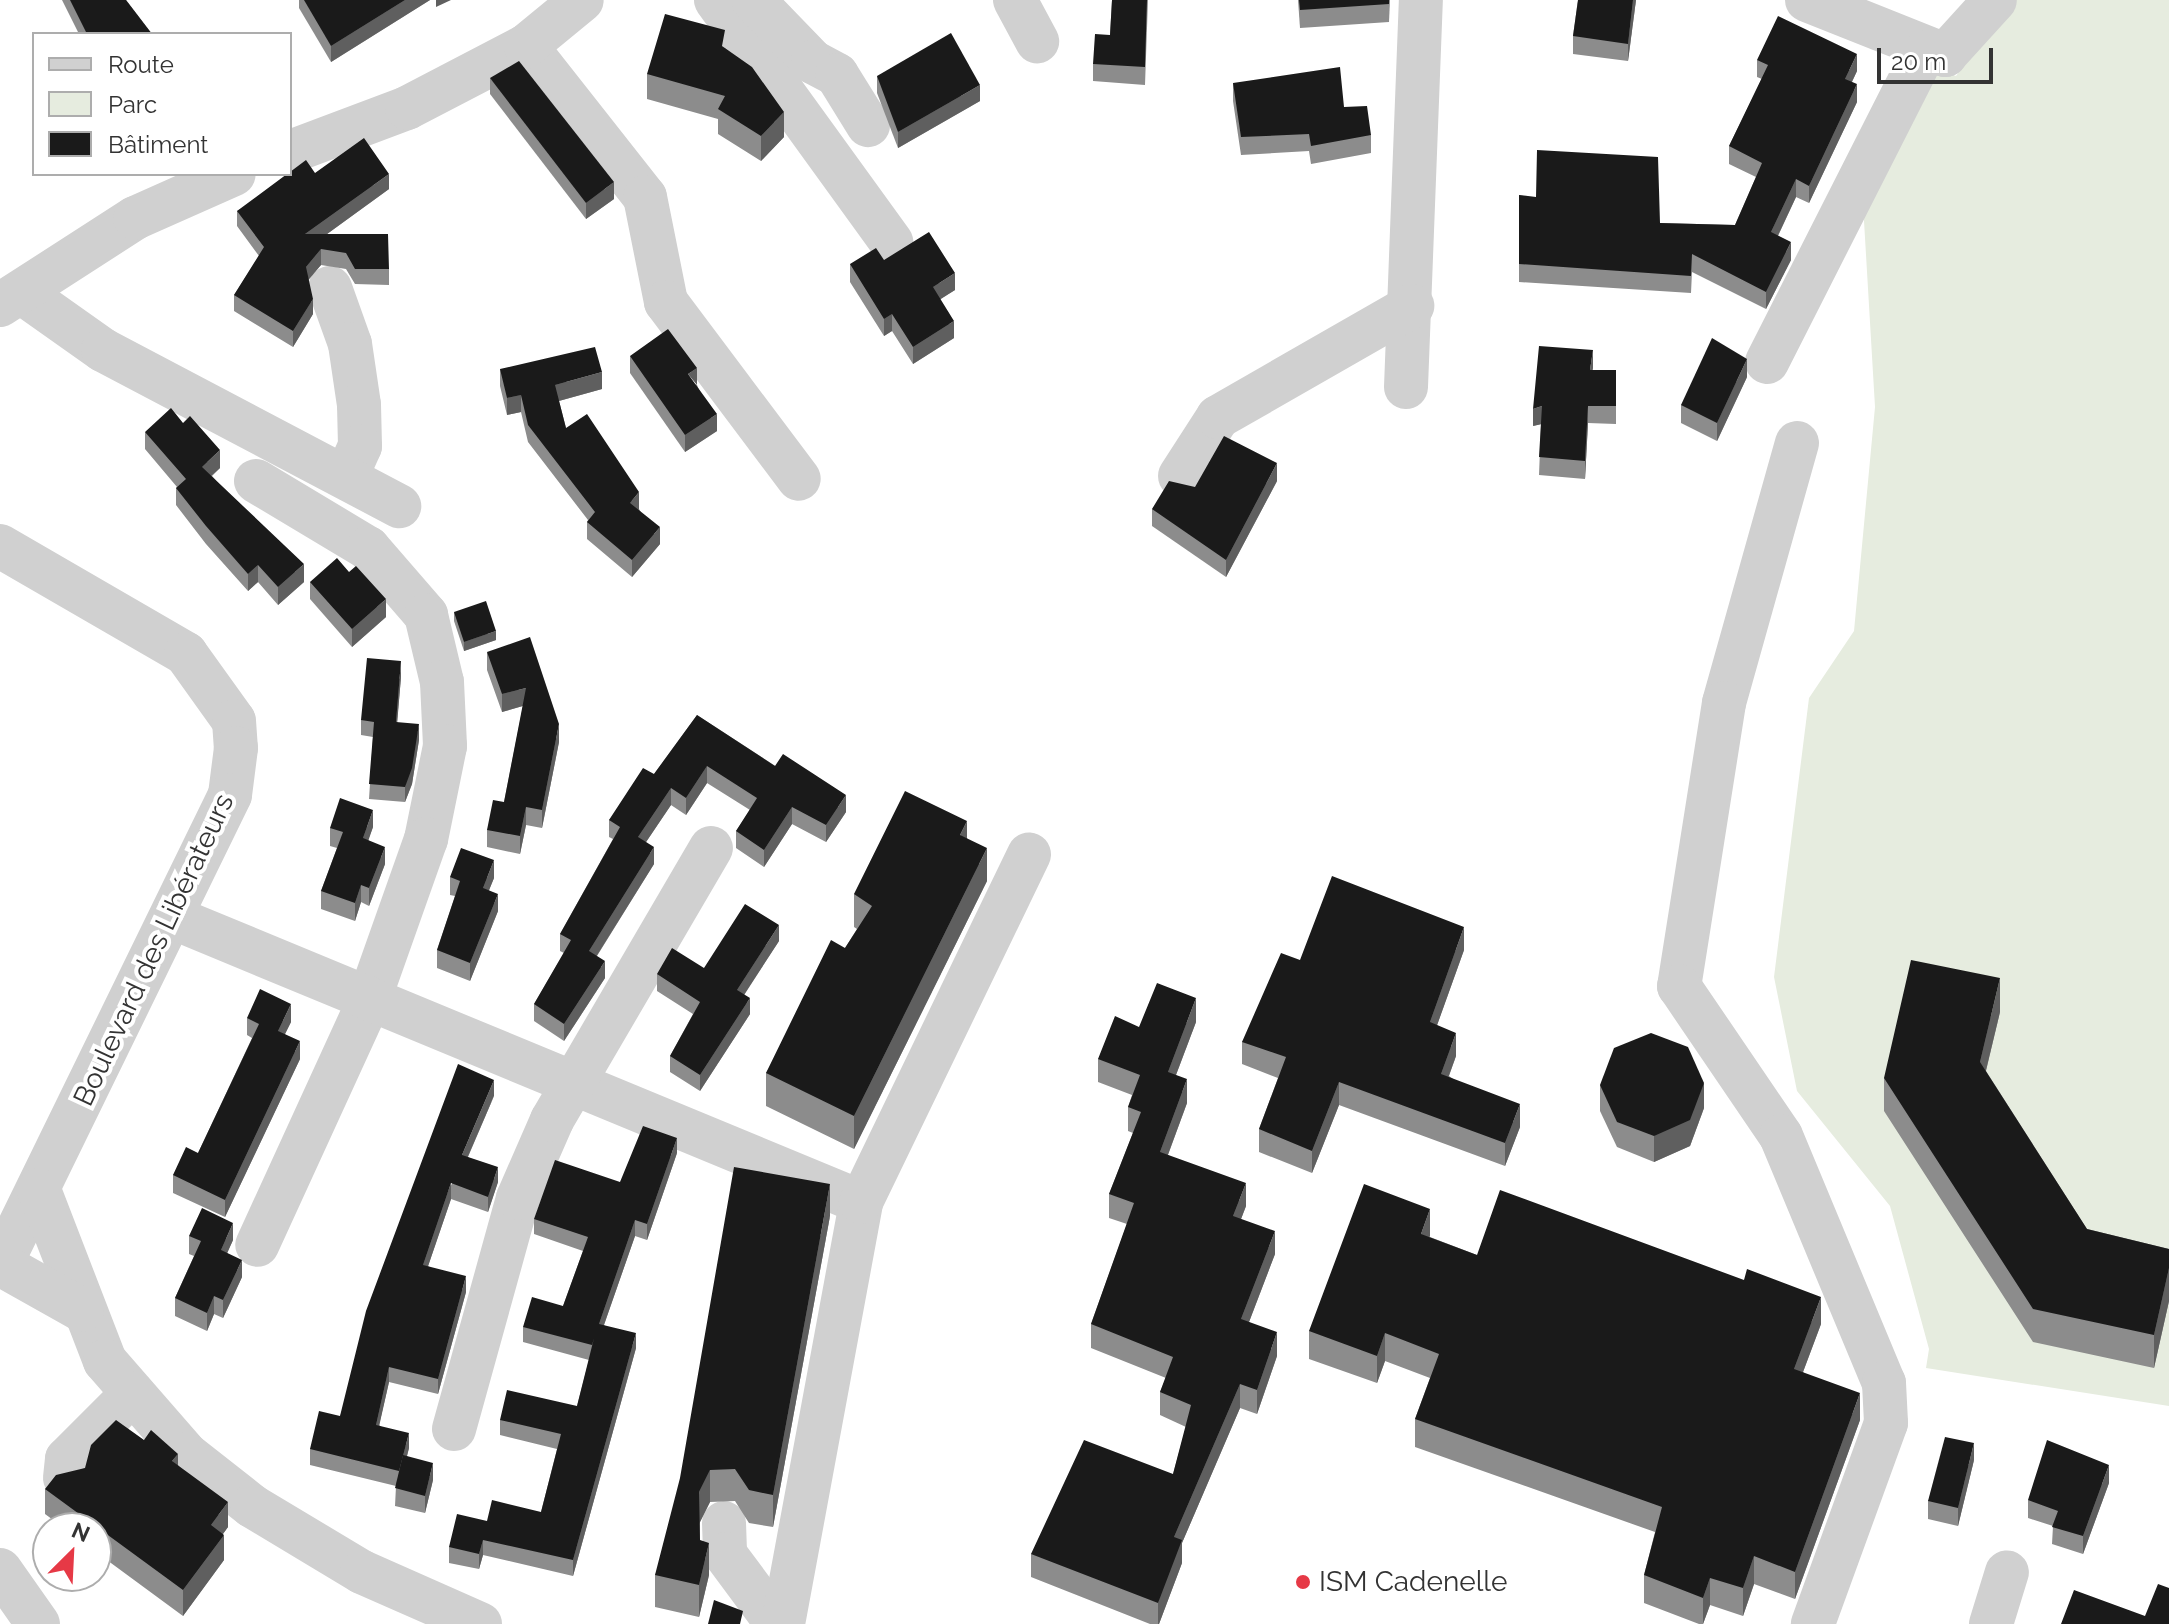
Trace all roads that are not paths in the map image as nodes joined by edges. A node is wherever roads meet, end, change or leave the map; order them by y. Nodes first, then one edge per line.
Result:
1 (582, 0) edge
2 (716, 0) edge
3 (753, 0) edge
4 (1015, 0) edge
5 (1421, 0) edge
6 (1807, 0) edge
7 (1995, 0) edge
8 (1037, 41) dead end
9 (526, 46) junction
10 (1924, 52) junction
11 (868, 125) dead end
12 (292, 151) edge
13 (230, 176) edge
14 (891, 242) dead end
15 (330, 288) dead end
16 (10, 298) edge
17 (1412, 306) junction
18 (1767, 362) dead end
19 (1406, 387) dead end
20 (1797, 443) dead end
21 (1180, 476) dead end
22 (346, 477) junction
23 (799, 479) dead end
24 (256, 481) dead end
25 (399, 506) dead end
26 (0, 546) edge
27 (711, 848) dead end
28 (1029, 854) dead end
29 (174, 918) junction
30 (368, 1003) junction
31 (574, 1082) junction
32 (39, 1190) junction
33 (861, 1202) junction
34 (257, 1245) dead end
35 (0, 1264) edge
36 (82, 1310) junction
37 (133, 1393) junction
38 (454, 1429) dead end
39 (65, 1478) edge
40 (724, 1523) dead end
41 (0, 1570) edge
42 (2007, 1572) dead end
43 (38, 1624) edge
44 (480, 1624) edge
45 (777, 1624) edge
46 (783, 1624) edge
47 (1813, 1624) edge
48 (1991, 1624) edge

1 - 9 street
2 - 14 street
3 - 11 street
4 - 8 street
5 - 17 street
6 - 10 street
7 - 10 street
9 - 12 street
9 - 23 street
10 - 18 street
13 - 16 street
15 - 22 street
16 - 22 street
17 - 19 street
17 - 21 street
20 - 47 street
22 - 25 street
24 - 30 street
26 - 29 street, Boulevard des Libérateurs
27 - 31 street
28 - 33 street
29 - 30 street
29 - 32 street, Boulevard des Libérateurs
30 - 31 street
30 - 34 street
31 - 33 street
31 - 38 street
32 - 35 street, Boulevard des Libérateurs
32 - 36 street
33 - 46 street
35 - 36 street
36 - 37 street
37 - 39 street
37 - 44 street
40 - 45 street
41 - 43 street
42 - 48 street

